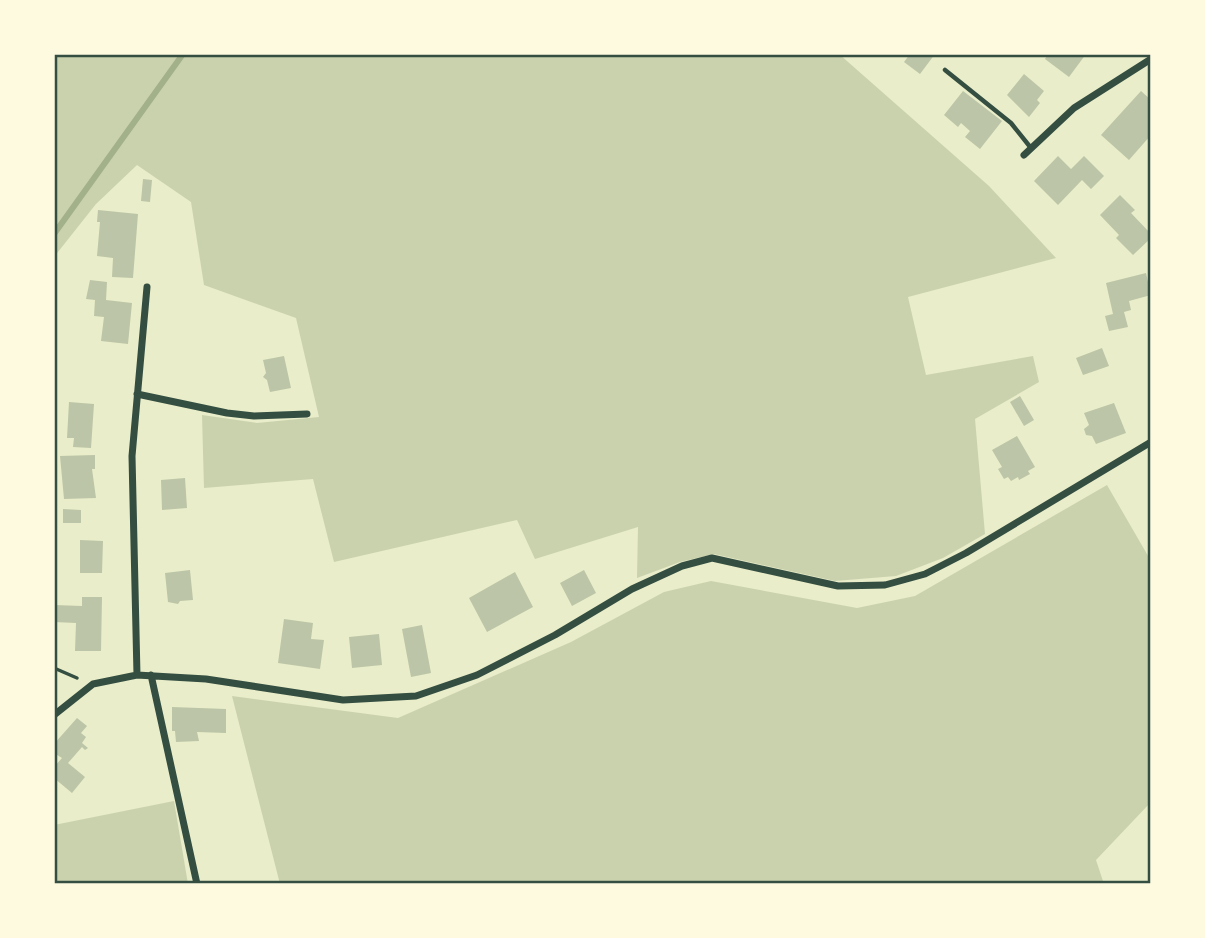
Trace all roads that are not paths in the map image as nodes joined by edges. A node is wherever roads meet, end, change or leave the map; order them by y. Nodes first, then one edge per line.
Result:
1 (1151, 59) edge
2 (945, 70) dead end
3 (1031, 148) junction
4 (1024, 155) dead end
5 (147, 287) dead end
6 (137, 394) junction
7 (307, 414) dead end
8 (1151, 442) edge
9 (151, 674) junction
10 (137, 675) junction
11 (54, 715) edge
12 (197, 884) edge

1 - 3 street
2 - 3 lane
3 - 4 street
5 - 6 street
6 - 7 street
6 - 10 street
8 - 9 street
9 - 10 street
9 - 12 street
10 - 11 street

